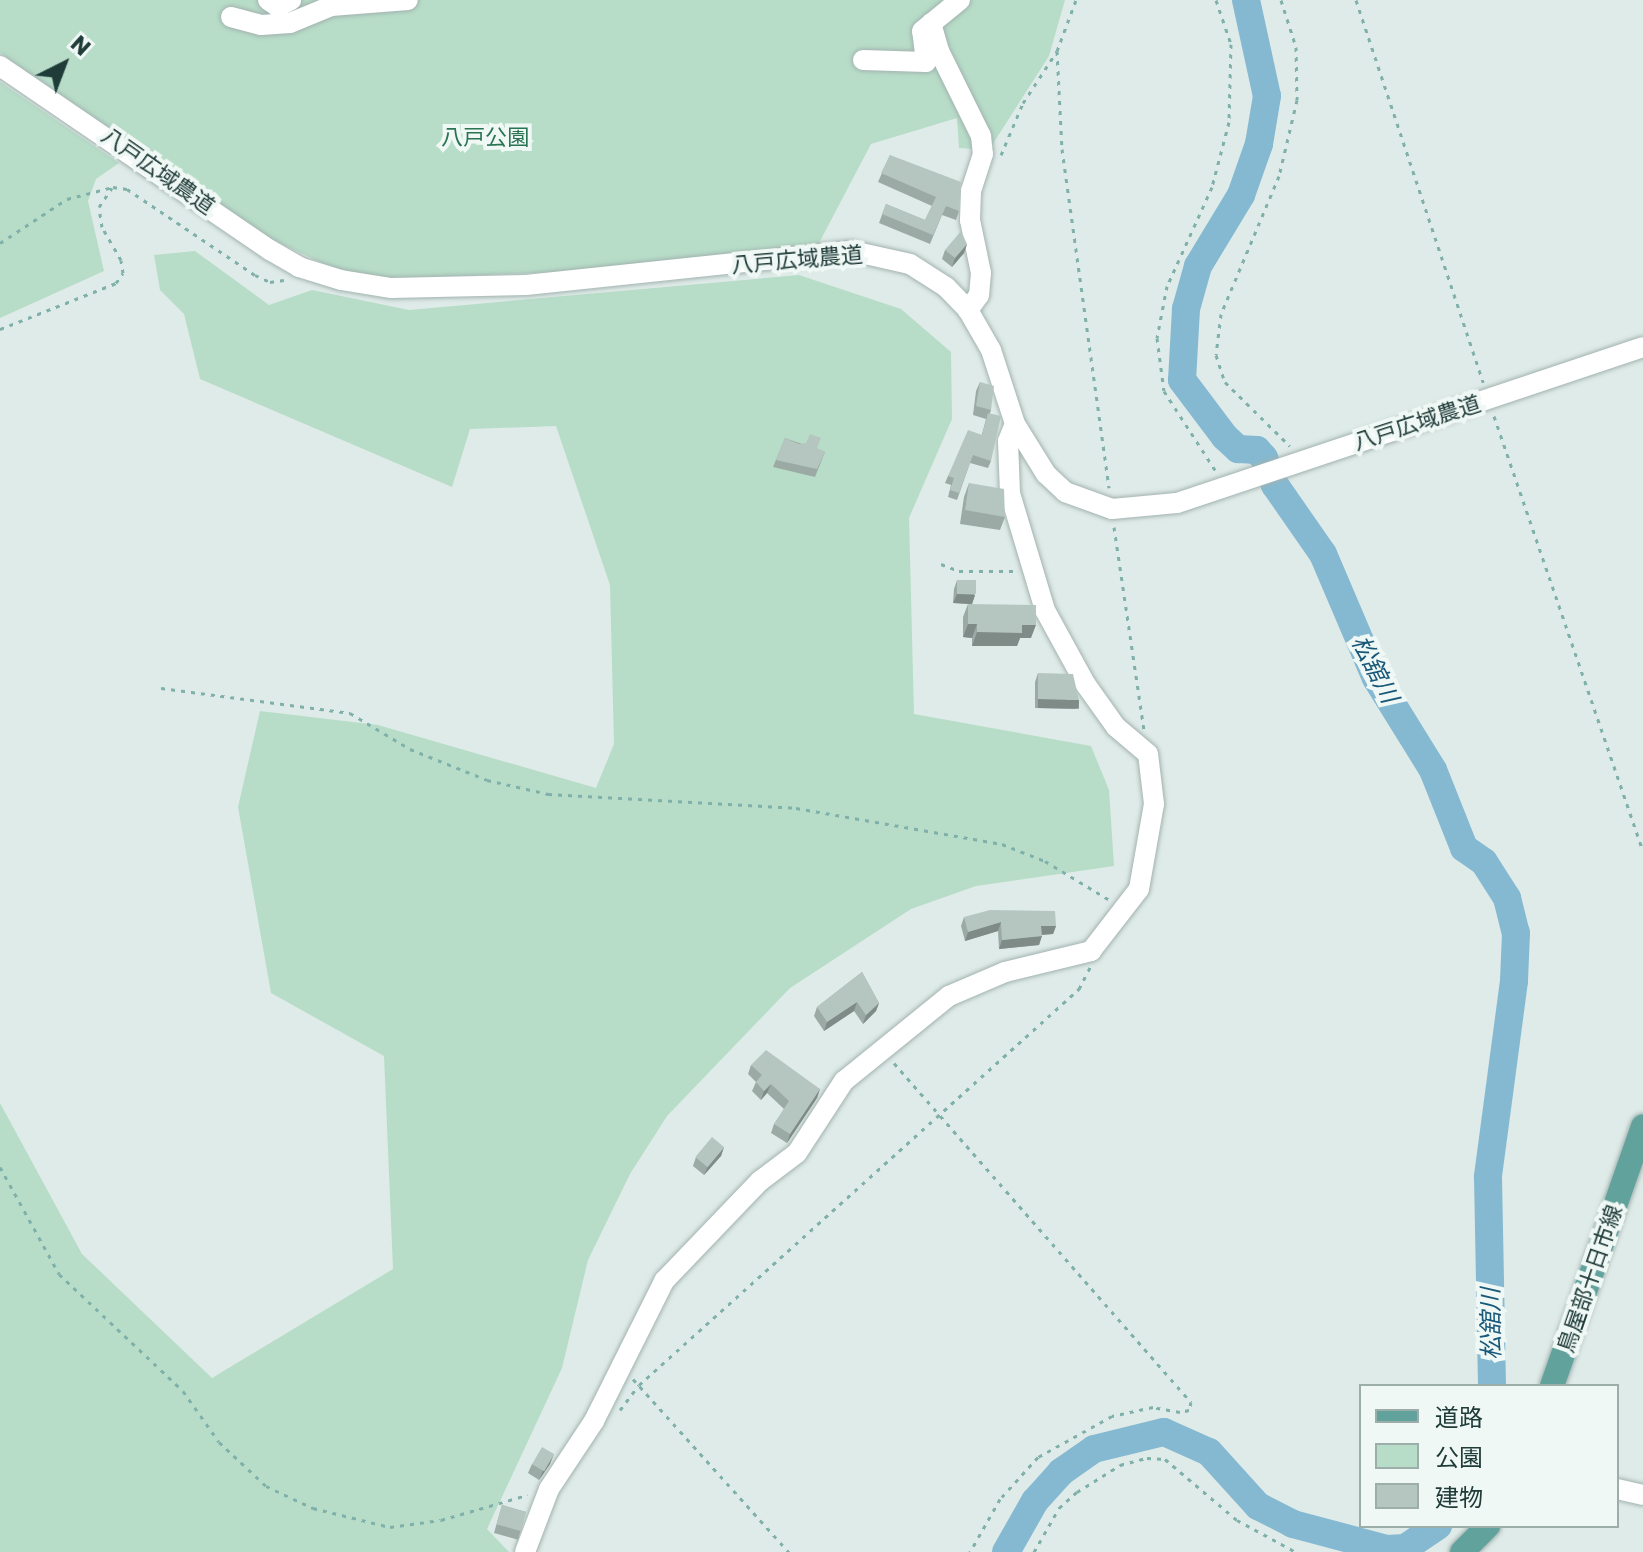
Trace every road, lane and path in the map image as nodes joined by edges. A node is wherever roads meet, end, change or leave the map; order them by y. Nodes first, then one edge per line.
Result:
1 (268, 0) edge
2 (291, 0) edge
3 (408, 0) edge
4 (960, 0) edge
5 (1076, 0) edge
6 (1216, 0) edge
7 (1281, 0) edge
8 (1356, 0) edge
9 (231, 17) dead end
10 (931, 23) junction
11 (1057, 51) junction
12 (863, 60) dead end
13 (0, 66) edge
14 (997, 167) dead end
15 (113, 187) junction
16 (0, 243) edge
17 (299, 267) junction
18 (968, 310) junction
19 (0, 329) edge
20 (1643, 347) edge
21 (1488, 399) junction
22 (1015, 424) junction
23 (1299, 462) junction
24 (1226, 486) junction
25 (1112, 509) junction
26 (941, 564) dead end
27 (1030, 570) junction
28 (161, 688) dead end
29 (1148, 754) junction
30 (1643, 851) edge
31 (1126, 911) junction
32 (1091, 951) junction
33 (881, 1048) junction
34 (938, 1114) junction
35 (1643, 1126) edge
36 (0, 1167) edge
37 (620, 1364) junction
38 (1553, 1384) edge
39 (639, 1385) junction
40 (612, 1421) dead end
41 (549, 1489) junction
42 (1619, 1489) edge
43 (1643, 1495) edge
44 (1486, 1528) edge
45 (525, 1552) edge
46 (789, 1552) edge
47 (970, 1552) edge
48 (1034, 1552) edge
49 (1296, 1552) edge
50 (1462, 1552) edge

1 - 2 street
3 - 9 street
4 - 10 street
5 - 11 path
6 - 24 path
7 - 23 path
8 - 21 path
10 - 12 street
10 - 18 street
11 - 14 path
11 - 25 path
13 - 17 street, 八戸広域農道
15 - 16 path
15 - 17 path
15 - 19 path
17 - 18 street, 八戸広域農道
18 - 22 street, 八戸広域農道
20 - 21 street, 八戸広域農道
21 - 23 street, 八戸広域農道
21 - 30 path
22 - 25 street, 八戸広域農道
22 - 27 street
23 - 24 street, 八戸広域農道
24 - 25 street, 八戸広域農道
25 - 29 path
26 - 27 path
27 - 29 street
28 - 31 path
29 - 31 street
31 - 32 street
32 - 33 street
32 - 34 path
33 - 34 path
33 - 37 street
34 - 39 path
34 - 47 path
35 - 38 main road, 鳥屋部十日市線
36 - 41 path
37 - 39 path
37 - 41 street
39 - 40 path
39 - 46 path
41 - 45 street
42 - 43 street
44 - 50 main road
48 - 49 path

